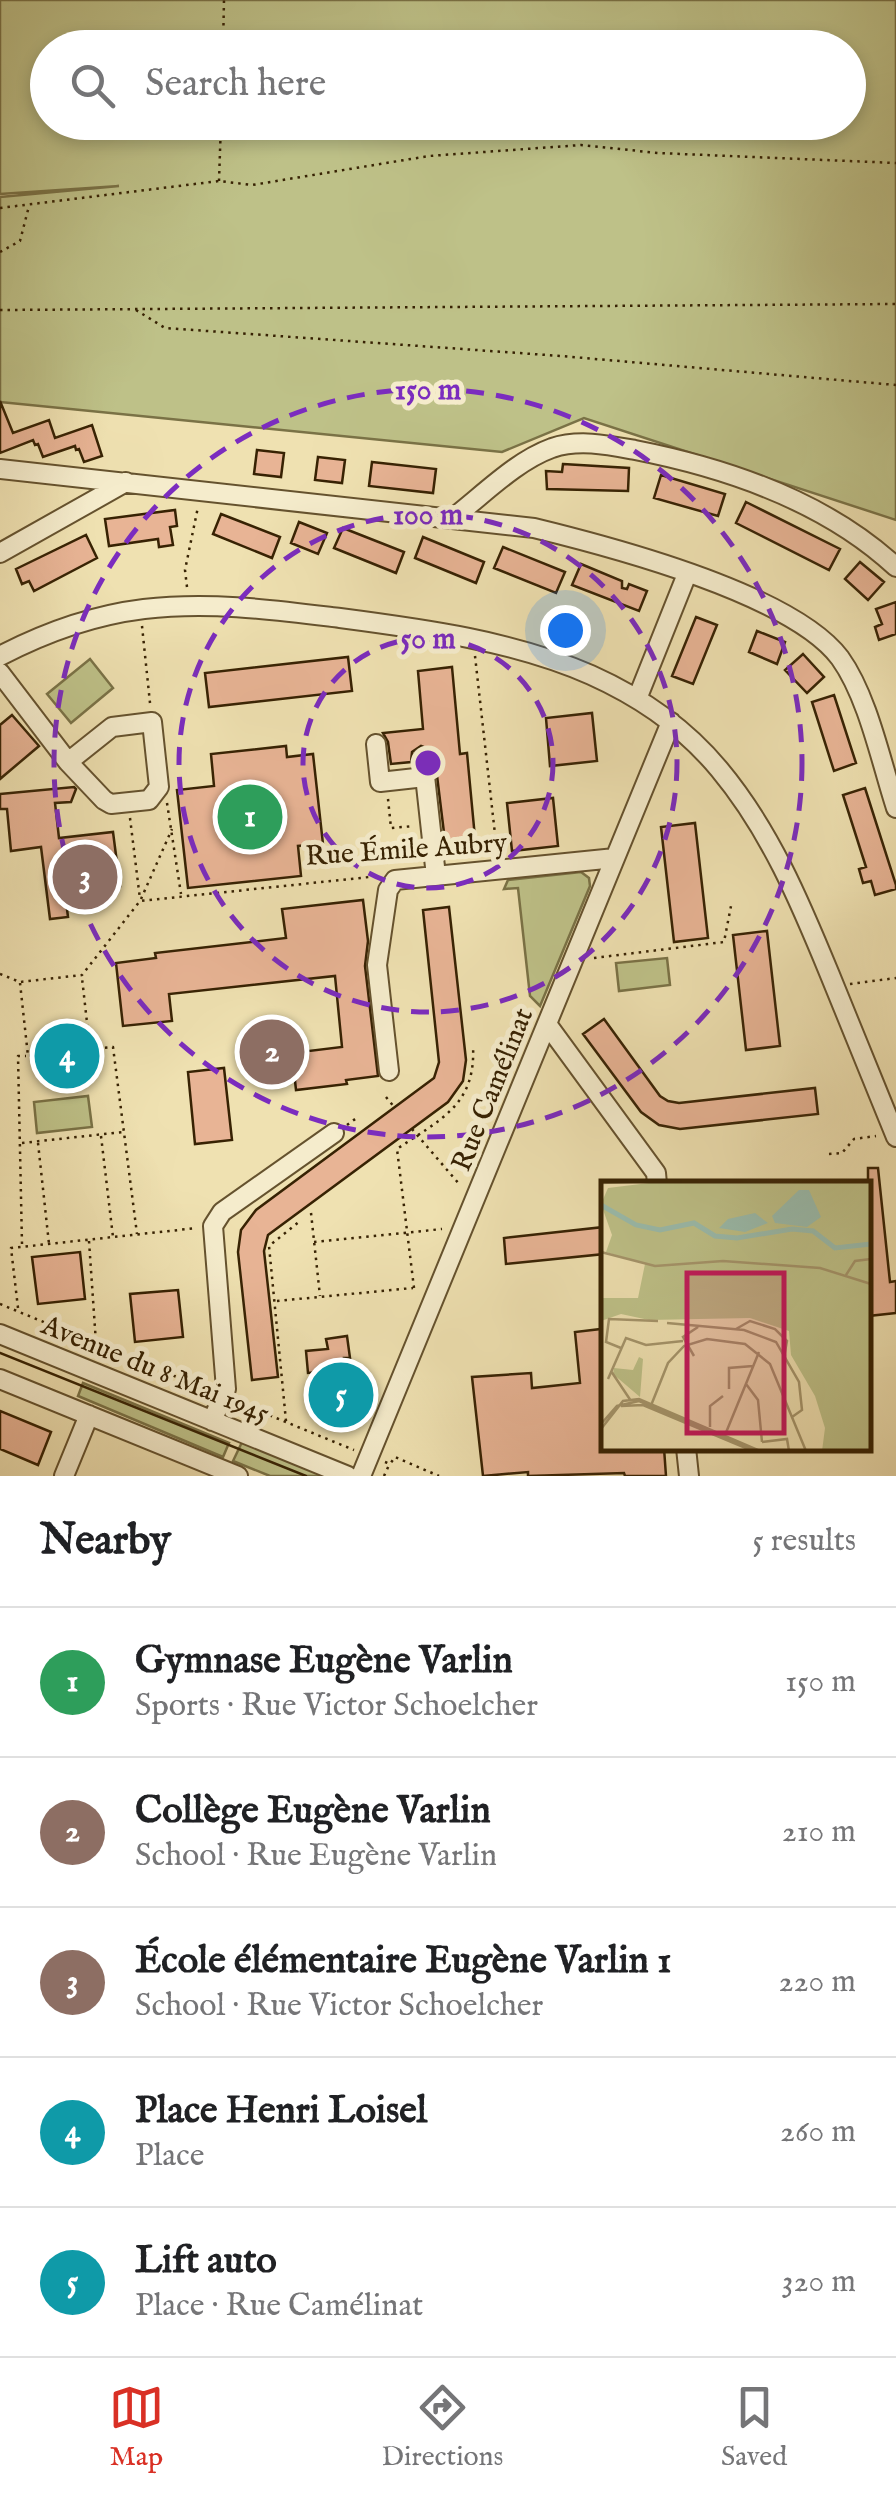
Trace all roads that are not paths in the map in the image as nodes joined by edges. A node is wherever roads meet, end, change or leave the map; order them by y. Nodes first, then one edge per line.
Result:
1 (0, 469) edge
2 (126, 482) junction
3 (453, 518) junction
4 (0, 553) edge
5 (896, 567) edge
6 (687, 574) junction
7 (0, 656) edge
8 (0, 673) edge
9 (637, 699) junction
10 (671, 722) junction
11 (376, 744) dead end
12 (423, 758) dead end
13 (68, 762) junction
14 (426, 778) junction
15 (895, 799) edge
16 (616, 858) junction
17 (436, 876) junction
18 (547, 1024) junction
19 (389, 1071) dead end
20 (340, 1130) road end
21 (895, 1135) edge
22 (657, 1181) edge
23 (0, 1334) edge
24 (0, 1379) edge
25 (88, 1415) junction
26 (212, 1421) junction
27 (686, 1451) edge
28 (64, 1476) edge
29 (238, 1476) edge
30 (348, 1476) edge
31 (361, 1476) edge
32 (689, 1476) edge

1 - 2 street
2 - 3 street
2 - 4 street
3 - 5 street
3 - 6 street
6 - 9 street
6 - 15 street
7 - 9 street
8 - 13 street
9 - 10 street
10 - 16 street, Rue Camélinat
10 - 21 street
11 - 14 street
12 - 14 street
13 - 13 street
14 - 17 street
16 - 17 street, Rue Émile Aubry
16 - 18 street, Rue Camélinat
17 - 19 street, Rue Émile Aubry
18 - 22 street
18 - 31 street, Rue Camélinat
20 - 26 street
23 - 26 street, Avenue du 8 Mai 1945
24 - 25 street
25 - 28 street
25 - 29 street
26 - 30 street, Avenue du 8 Mai 1945
27 - 32 street

